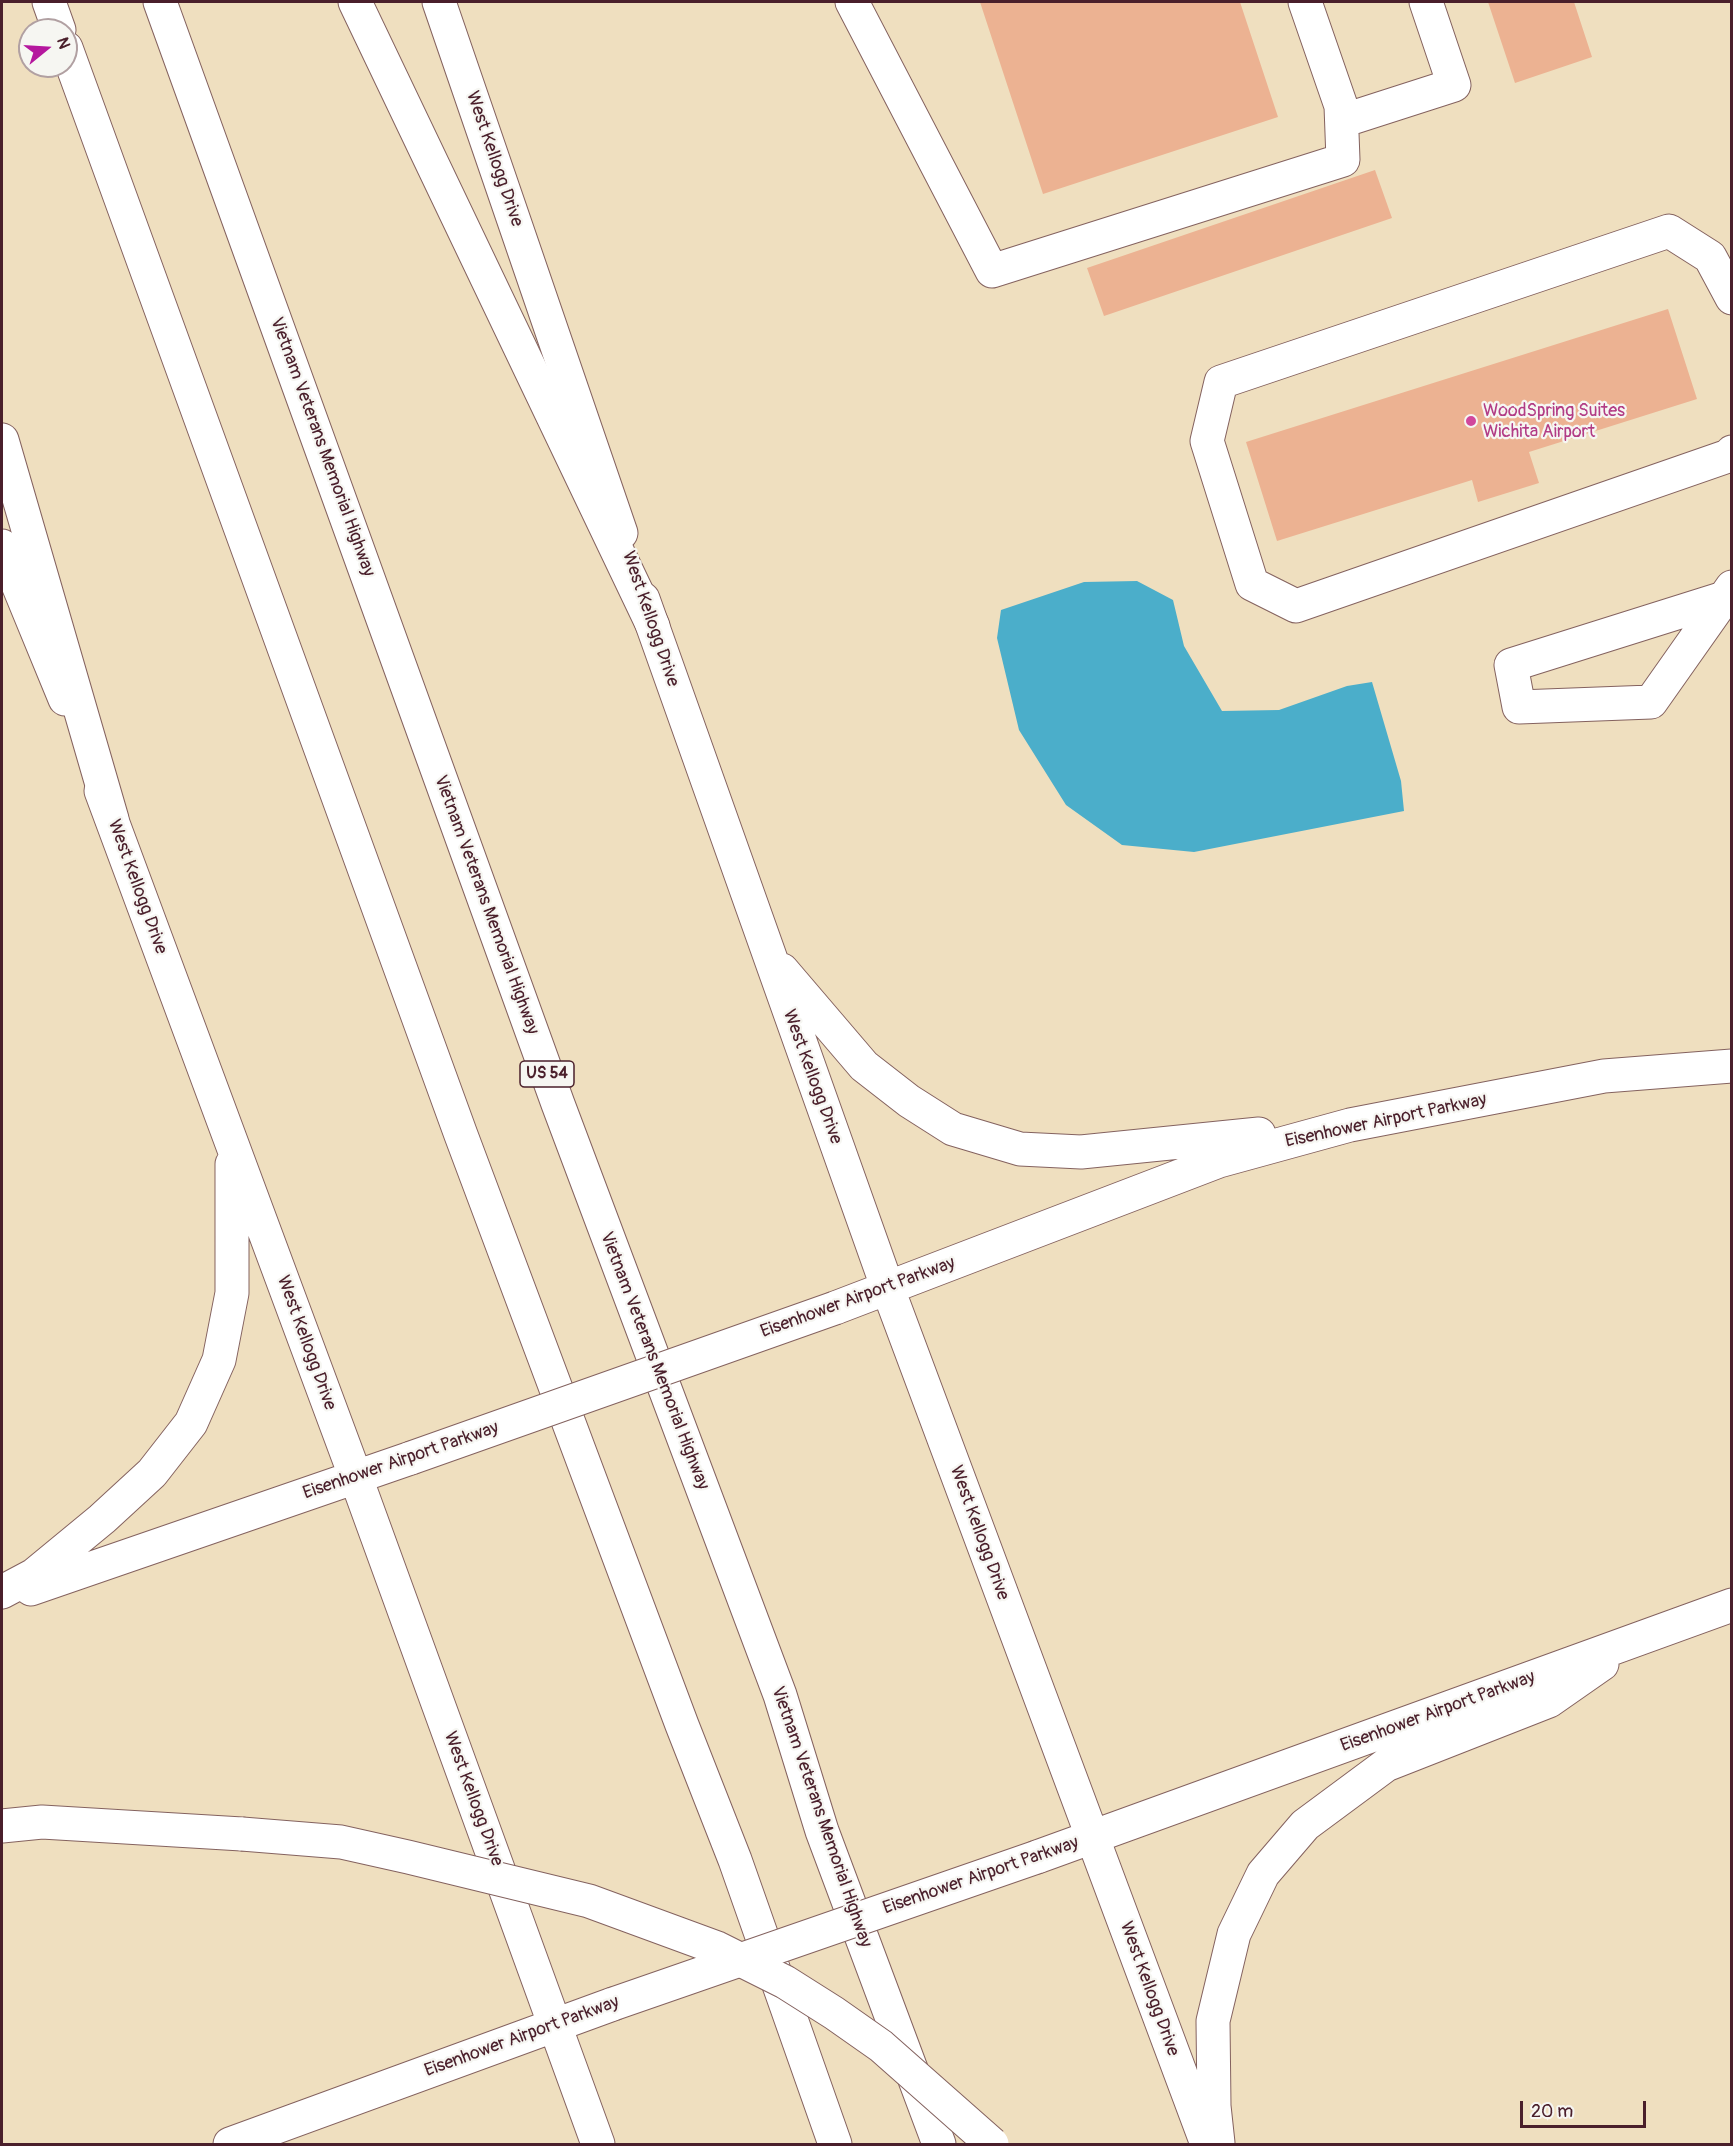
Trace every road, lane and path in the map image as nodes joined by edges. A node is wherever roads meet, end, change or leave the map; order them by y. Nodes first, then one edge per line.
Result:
1 (49, 2) edge
2 (160, 2) edge
3 (355, 2) edge
4 (439, 2) edge
5 (852, 2) edge
6 (1305, 2) edge
7 (1426, 2) edge
8 (55, 18) edge
9 (77, 78) edge
10 (1342, 121) junction
11 (1731, 298) edge
12 (2, 440) edge
13 (1731, 452) edge
14 (2, 546) edge
15 (1728, 593) edge
16 (653, 626) junction
17 (112, 819) junction
18 (769, 955) junction
19 (1731, 1066) edge
20 (1350, 1125) junction
21 (232, 1144) junction
22 (888, 1289) junction
23 (356, 1478) junction
24 (2, 1592) edge
25 (2, 1600) edge
26 (1731, 1605) edge
27 (1642, 1637) junction
28 (2, 1826) edge
29 (1092, 1838) junction
30 (555, 2024) junction
31 (230, 2145) edge
32 (598, 2145) edge
33 (835, 2145) edge
34 (939, 2145) edge
35 (992, 2145) edge
36 (1207, 2145) edge
37 (1218, 2145) edge

1 - 8 main road
2 - 34 main road, Vietnam Veterans Memorial Highway / US 54
3 - 16 main road
4 - 16 main road, West Kellogg Drive
5 - 10 main road
6 - 10 main road
7 - 10 main road
9 - 33 main road
11 - 13 main road
12 - 17 main road
14 - 17 main road, West Kellogg Drive
15 - 15 main road
16 - 18 main road, West Kellogg Drive
17 - 21 main road, West Kellogg Drive
18 - 20 main road
18 - 22 main road, West Kellogg Drive
19 - 20 main road, Eisenhower Airport Parkway
20 - 22 main road, Eisenhower Airport Parkway
21 - 23 main road, West Kellogg Drive
21 - 24 main road
22 - 23 main road, Eisenhower Airport Parkway, bridge
22 - 29 main road, West Kellogg Drive
23 - 25 main road, Eisenhower Airport Parkway
23 - 30 main road, West Kellogg Drive
26 - 27 main road, Eisenhower Airport Parkway
27 - 29 main road, Eisenhower Airport Parkway
27 - 37 main road
28 - 35 main road, bridge
29 - 30 main road, Eisenhower Airport Parkway, bridge
29 - 36 main road, West Kellogg Drive
30 - 31 main road, Eisenhower Airport Parkway
30 - 32 main road, West Kellogg Drive

